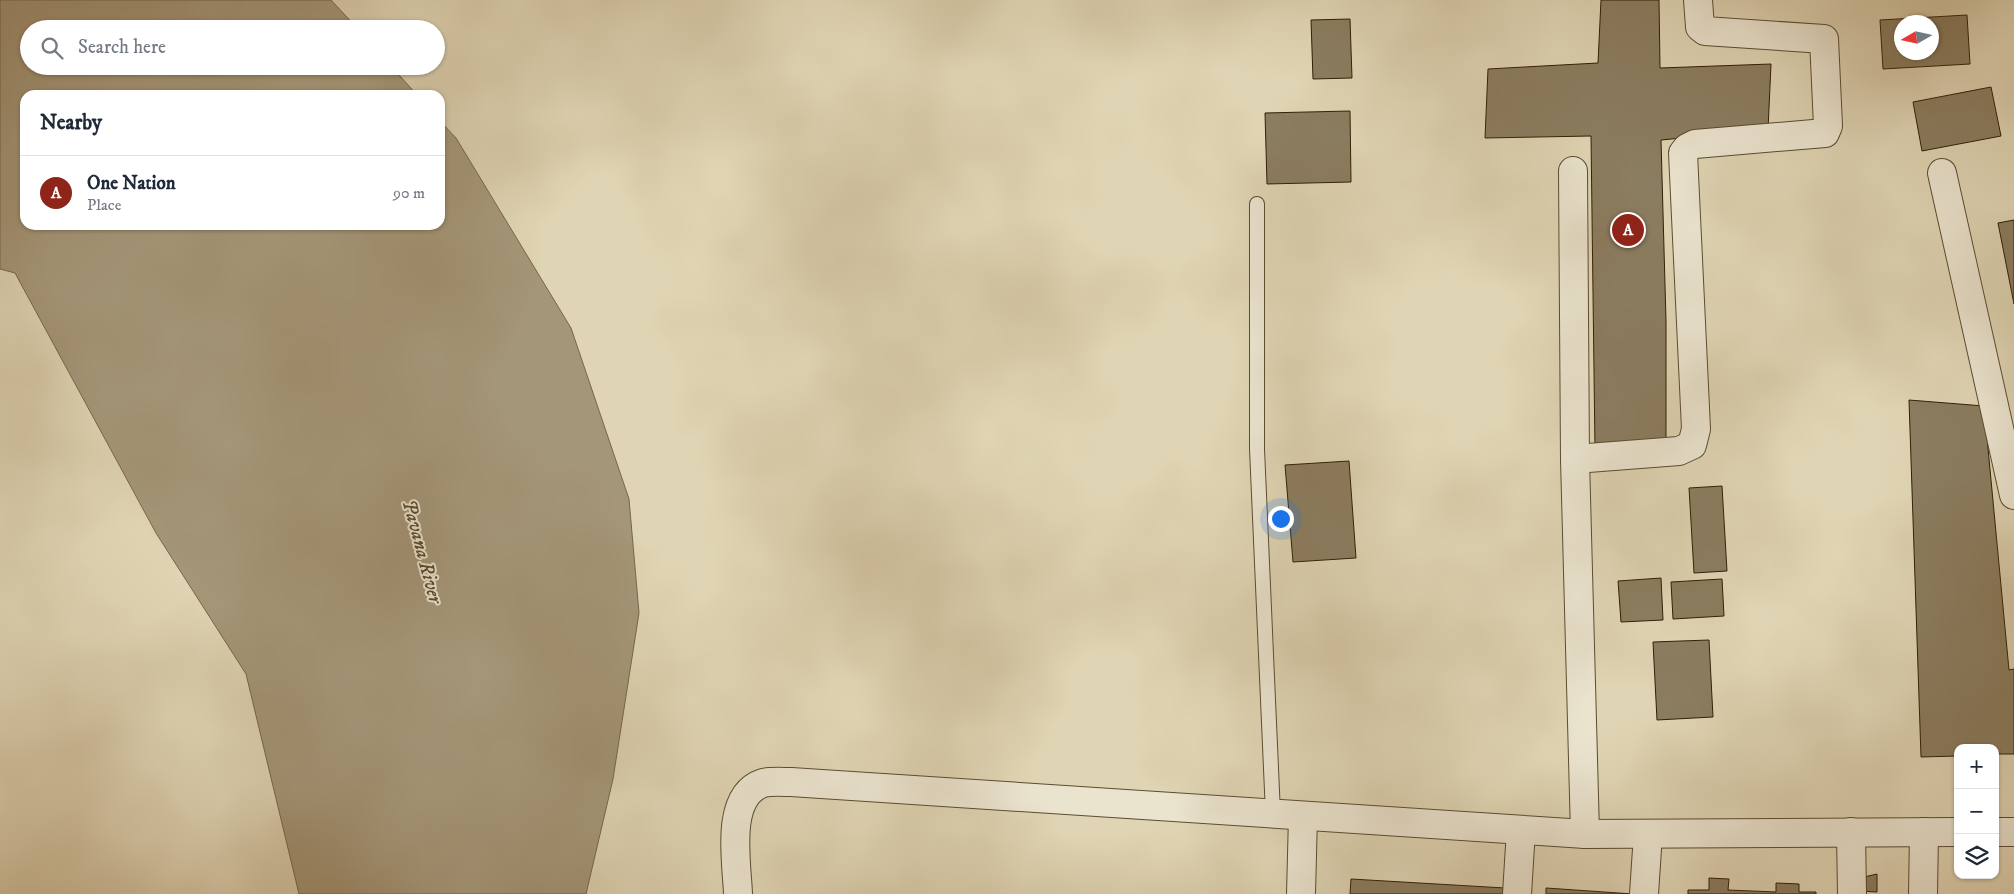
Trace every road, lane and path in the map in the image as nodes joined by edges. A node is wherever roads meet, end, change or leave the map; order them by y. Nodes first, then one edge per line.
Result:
1 (1698, 0) edge
2 (1573, 171) dead end
3 (1942, 173) dead end
4 (1258, 204) dead end
5 (1575, 459) junction
6 (2014, 495) edge
7 (1274, 814) junction
8 (1303, 816) junction
9 (1520, 830) junction
10 (1851, 832) junction
11 (1924, 832) junction
12 (1954, 832) edge
13 (1999, 832) edge
14 (2014, 832) edge
15 (1585, 834) junction
16 (1648, 834) junction
17 (738, 894) edge
18 (1301, 894) edge
19 (1517, 894) edge
20 (1644, 894) edge
21 (1852, 894) edge
22 (1923, 894) edge

1 - 5 street
2 - 5 street
3 - 6 street
4 - 7 lane
5 - 15 street
7 - 8 street
7 - 17 street
8 - 9 street
8 - 18 street
9 - 15 street
9 - 19 street
10 - 11 street
10 - 16 street
10 - 21 street
11 - 12 street
11 - 22 street
13 - 14 street
15 - 16 street
16 - 20 street

